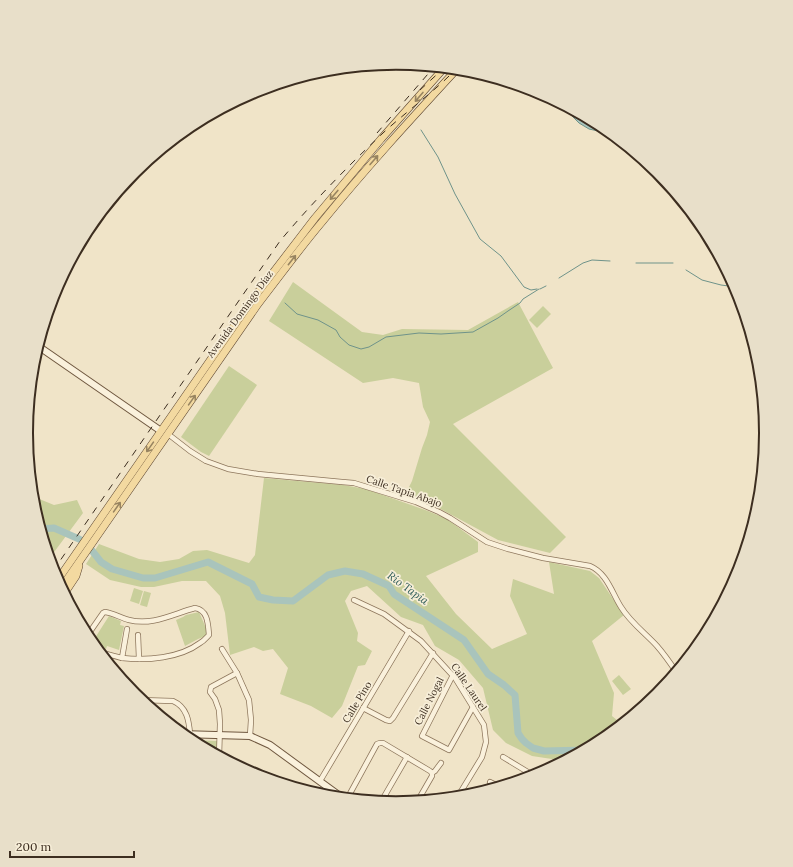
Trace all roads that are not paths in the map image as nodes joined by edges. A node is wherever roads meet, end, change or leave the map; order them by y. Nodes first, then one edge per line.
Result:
1 (440, 73) edge
2 (453, 75) edge
3 (43, 349) edge
4 (161, 431) junction
5 (168, 434) junction
6 (92, 537) junction
7 (78, 556) junction
8 (59, 568) edge
9 (62, 575) edge
10 (65, 581) edge
11 (68, 589) edge
12 (354, 600) dead end
13 (127, 629) dead end
14 (91, 630) edge
15 (409, 632) junction
16 (138, 635) dead end
17 (222, 649) dead end
18 (433, 653) junction
19 (107, 654) edge
20 (122, 658) junction
21 (139, 659) junction
22 (674, 669) edge
23 (237, 673) junction
24 (453, 676) junction
25 (149, 700) edge
26 (472, 707) junction
27 (363, 708) junction
28 (190, 732) edge
29 (192, 734) edge
30 (220, 735) junction
31 (250, 736) junction
32 (219, 750) edge
33 (406, 757) junction
34 (503, 757) dead end
35 (441, 763) dead end
36 (529, 772) edge
37 (432, 773) junction
38 (320, 782) junction
39 (490, 782) dead end
40 (494, 784) edge
41 (333, 791) edge
42 (461, 791) edge
43 (351, 794) edge
44 (384, 796) edge
45 (420, 796) edge

1 -> 4 main road, Avenida Domingo Díaz
5 -> 2 main road, Avenida Domingo Díaz
3 - 4 street
4 -> 6 main road, Avenida Domingo Díaz
6 -> 5 main road, Avenida Domingo Díaz
5 - 22 street, Calle Tapia Abajo
6 - 7 main road, Avenida Domingo Díaz
7 - 8 main road
7 - 9 main road, Avenida Domingo Díaz
7 - 10 main road, Avenida Domingo Díaz
7 - 11 main road
12 - 15 street, Calle Laurel
13 - 20 street
14 - 21 street
15 - 18 street, Calle Laurel
15 - 27 street, Calle Pino
16 - 21 street
17 - 23 street
18 - 24 street, Calle Laurel
18 - 27 street
19 - 20 street
20 - 21 street
23 - 30 street
23 - 31 street
24 - 26 street, Calle Laurel
24 - 26 street, Calle Nogal
25 - 28 street
26 - 42 street, Calle Laurel
27 - 38 street, Calle Pino
29 - 30 street
30 - 31 street
30 - 32 street
31 - 38 street
33 - 37 street
33 - 43 street
33 - 44 street
34 - 36 street
35 - 37 street
37 - 45 street
38 - 41 street
39 - 40 street

